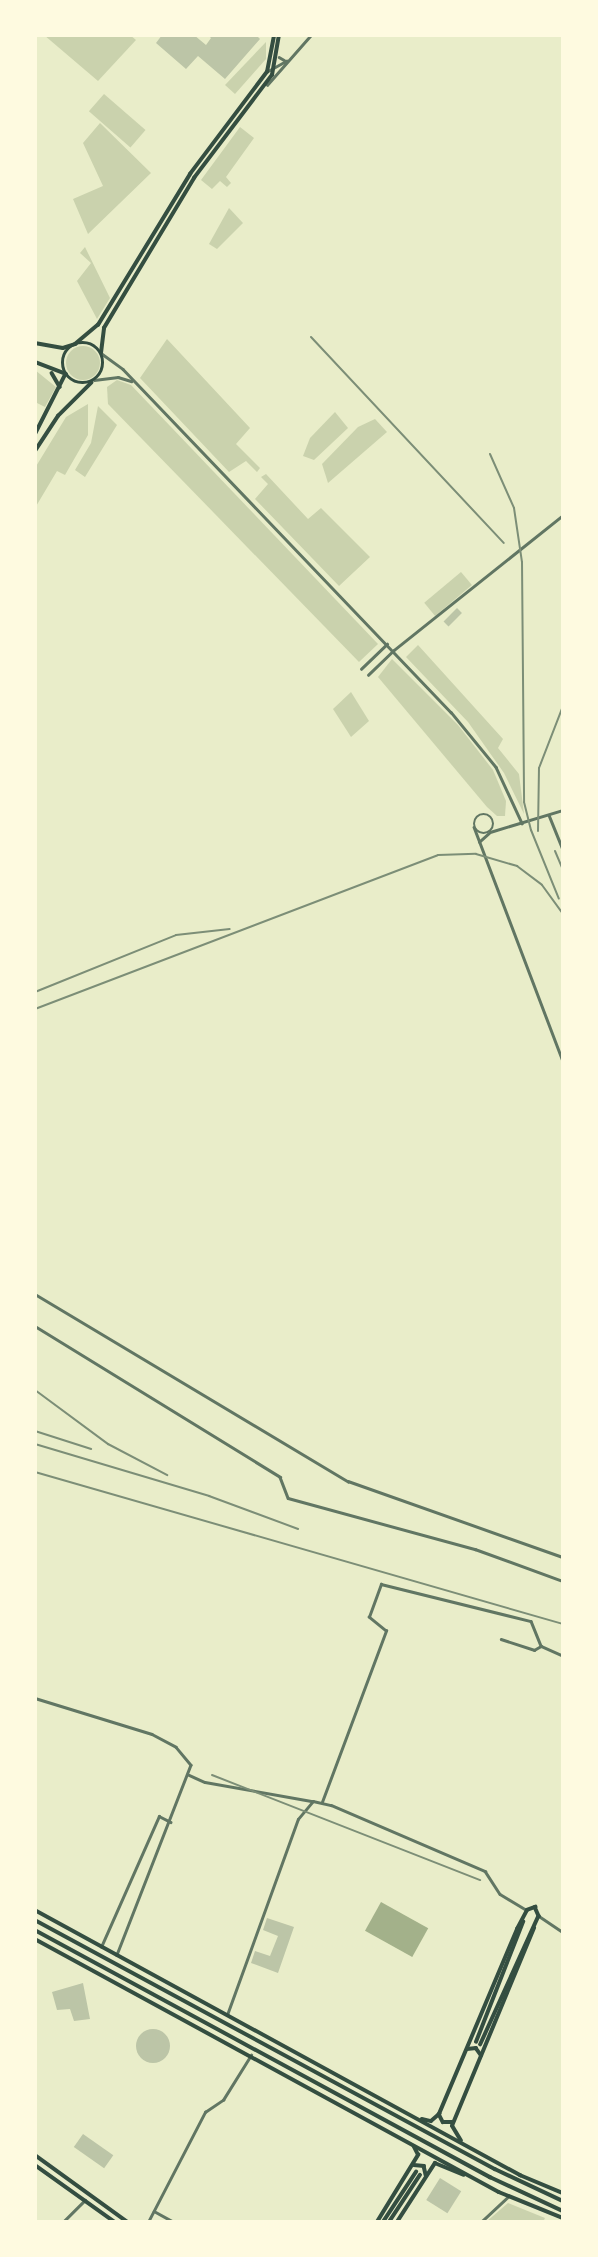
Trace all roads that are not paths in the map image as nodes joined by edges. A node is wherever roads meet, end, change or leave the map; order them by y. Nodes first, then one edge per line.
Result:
1 (274, 35) edge
2 (279, 35) edge
3 (311, 35) edge
4 (279, 57) junction
5 (288, 59) junction
6 (276, 67) junction
7 (267, 72) junction
8 (263, 89) junction
9 (35, 344) edge
10 (75, 344) junction
11 (101, 353) junction
12 (35, 355) edge
13 (35, 362) edge
14 (51, 371) junction
15 (66, 374) junction
16 (94, 380) junction
17 (134, 383) junction
18 (60, 390) junction
19 (35, 435) edge
20 (35, 451) edge
21 (563, 514) edge
22 (387, 644) junction
23 (393, 651) junction
24 (361, 669) dead end
25 (368, 675) dead end
26 (563, 810) edge
27 (549, 815) junction
28 (522, 823) junction
29 (474, 827) junction
30 (490, 832) junction
31 (479, 842) junction
32 (563, 849) edge
33 (563, 1061) edge
34 (35, 1294) edge
35 (35, 1326) edge
36 (563, 1557) edge
37 (563, 1581) edge
38 (501, 1639) dead end
39 (541, 1646) junction
40 (563, 1656) edge
41 (35, 1698) edge
42 (189, 1775) junction
43 (313, 1801) junction
44 (322, 1802) junction
45 (171, 1822) junction
46 (35, 1910) edge
47 (527, 1910) junction
48 (538, 1917) junction
49 (35, 1920) edge
50 (523, 1920) junction
51 (534, 1925) junction
52 (35, 1930) edge
53 (563, 1931) edge
54 (35, 1939) edge
55 (101, 1947) junction
56 (117, 1955) junction
57 (227, 2015) junction
58 (467, 2049) junction
59 (251, 2055) junction
60 (482, 2057) junction
61 (439, 2114) junction
62 (417, 2118) junction
63 (454, 2119) junction
64 (408, 2141) junction
65 (465, 2145) junction
66 (35, 2155) edge
67 (35, 2165) edge
68 (411, 2168) junction
69 (425, 2177) junction
70 (499, 2192) junction
71 (563, 2193) edge
72 (509, 2196) junction
73 (85, 2200) junction
74 (563, 2201) edge
75 (154, 2211) junction
76 (563, 2211) edge
77 (563, 2218) edge
78 (63, 2222) edge
79 (115, 2222) edge
80 (128, 2222) edge
81 (148, 2222) edge
82 (174, 2222) edge
83 (377, 2222) edge
84 (383, 2222) edge
85 (389, 2222) edge
86 (397, 2222) edge
87 (481, 2222) edge

1 - 7 main road
2 - 4 main road
3 - 5 street
4 - 5 street
4 - 6 main road
5 - 6 street
5 - 8 street
6 - 7 street
6 - 8 main road
7 - 10 main road
8 - 11 main road
9 - 10 main road
9 - 12 main road
10 - 11 main road
10 - 15 main road
11 - 16 main road
11 - 17 street
13 - 14 main road
14 - 15 main road
14 - 18 main road
15 - 16 main road
15 - 18 main road
16 - 17 street
16 - 20 main road
17 - 22 street
18 - 19 main road
21 - 23 street
22 - 23 street
22 - 24 street
23 - 25 street
23 - 28 street
26 - 27 street
27 - 28 street
27 - 32 street
28 - 30 street
29 - 30 street
29 - 30 street
29 - 31 street
30 - 31 street
31 - 33 street
34 - 36 street
35 - 37 street
38 - 39 street
39 - 40 street
39 - 44 street
41 - 42 street
42 - 43 street
42 - 45 street
43 - 44 street
43 - 57 street
44 - 47 street
45 - 55 street
45 - 56 street
46 - 55 main road
47 - 48 main road
47 - 48 main road
47 - 50 main road
48 - 51 main road
48 - 53 street
49 - 74 main road
50 - 51 main road
50 - 58 main road
51 - 60 main road
52 - 76 main road
54 - 59 main road
55 - 56 main road
56 - 57 main road
57 - 62 main road
58 - 60 main road
58 - 61 main road
59 - 64 main road
59 - 75 street
60 - 63 main road
61 - 62 main road
61 - 63 main road
62 - 65 main road
63 - 65 main road
64 - 68 main road
64 - 70 main road
65 - 71 main road
66 - 80 main road
67 - 73 main road
68 - 69 main road
68 - 83 main road
69 - 70 main road
69 - 86 main road
70 - 72 main road
72 - 77 main road
72 - 87 street
73 - 78 street
73 - 79 main road
75 - 81 street
75 - 82 street
84 - 85 main road

